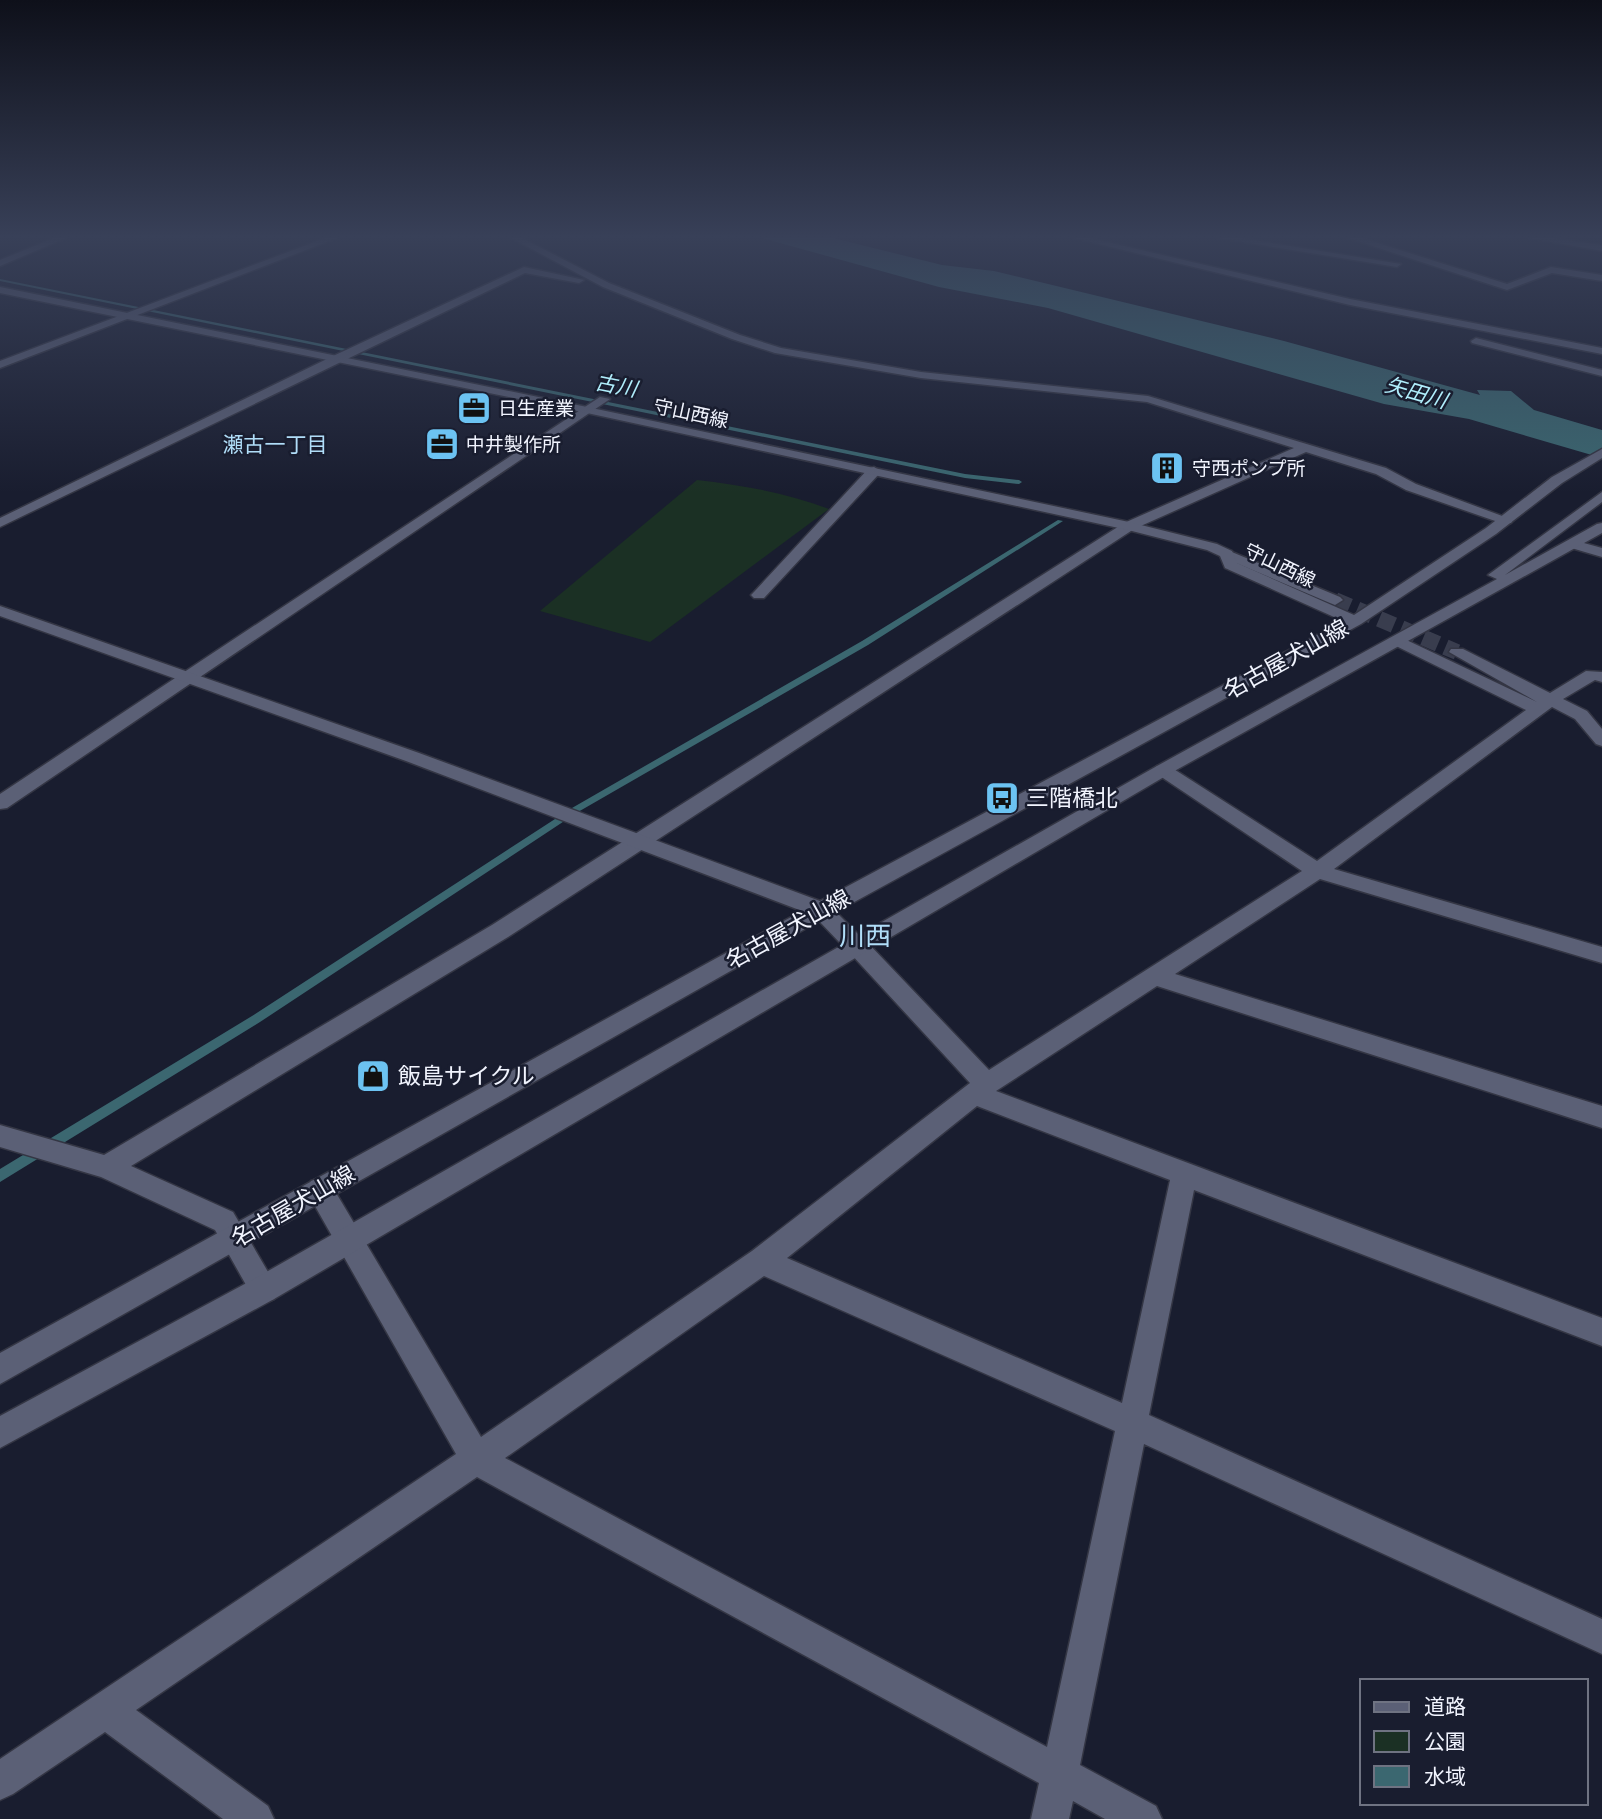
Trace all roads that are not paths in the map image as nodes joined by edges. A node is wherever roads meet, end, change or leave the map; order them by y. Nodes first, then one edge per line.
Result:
1 (110, 323) edge
2 (192, 323) edge
3 (411, 323) edge
4 (701, 323) edge
5 (1407, 323) edge
6 (1450, 323) edge
7 (1446, 333) dead end
8 (1459, 337) dead end
9 (1600, 347) edge
10 (345, 354) junction
11 (0, 365) edge
12 (1602, 373) edge
13 (595, 405) junction
14 (1307, 447) junction
15 (1602, 453) edge
16 (874, 471) junction
17 (1602, 496) edge
18 (1508, 518) junction
19 (0, 523) edge
20 (1129, 526) junction
21 (1602, 527) edge
22 (1577, 541) junction
23 (1602, 553) edge
24 (1227, 554) junction
25 (760, 595) dead end
26 (1335, 600) tunnel mouth
27 (1474, 600) junction
28 (0, 611) edge
29 (1355, 621) junction
30 (1398, 641) junction
31 (1457, 652) tunnel mouth
32 (188, 676) junction
33 (1602, 677) edge
34 (1545, 704) junction
35 (1581, 715) junction
36 (1602, 720) edge
37 (1602, 740) edge
38 (1163, 770) junction
39 (0, 803) edge
40 (640, 841) junction
41 (1317, 871) junction
42 (821, 910) junction
43 (858, 947) junction
44 (1602, 955) edge
45 (1157, 977) junction
46 (981, 1089) junction
47 (1602, 1116) edge
48 (0, 1136) edge
49 (96, 1164) junction
50 (1184, 1176) junction
51 (320, 1190) junction
52 (235, 1240) junction
53 (348, 1240) junction
54 (762, 1261) junction
55 (264, 1289) junction
56 (1602, 1332) edge
57 (0, 1369) edge
58 (1134, 1424) junction
59 (0, 1433) edge
60 (477, 1460) junction
61 (1602, 1637) edge
62 (107, 1711) junction
63 (1060, 1773) junction
64 (0, 1781) edge
65 (256, 1819) edge
66 (1050, 1819) edge
67 (1143, 1819) edge

1 - 11 street
2 - 10 street, 守山西線
3 - 10 street
4 - 14 street
5 - 7 street
6 - 9 street
8 - 12 street
10 - 13 street, 守山西線
10 - 19 street
13 - 16 street, 守山西線
13 - 32 street
14 - 18 street
14 - 20 street
15 - 18 street, 名古屋犬山線
16 - 20 street, 守山西線
16 - 25 street
17 - 27 street
18 - 29 street, 名古屋犬山線
20 - 24 street, 守山西線
20 - 40 street
21 - 22 street, 名古屋犬山線
22 - 23 street
22 - 27 street, 名古屋犬山線
24 - 26 street
24 - 29 street, 守山西線
27 - 30 street, 名古屋犬山線
28 - 32 street
29 - 42 street, 名古屋犬山線
30 - 34 street
30 - 38 street, 名古屋犬山線
31 - 34 street
32 - 39 street
32 - 40 street
33 - 34 street
34 - 35 street
34 - 41 street
35 - 36 street
35 - 37 street
38 - 41 street
38 - 43 street, 名古屋犬山線
40 - 42 street
40 - 49 street
41 - 44 street
41 - 45 street
42 - 43 street
42 - 51 street, 名古屋犬山線
43 - 46 street
43 - 53 street, 名古屋犬山線
45 - 46 street
45 - 47 street
46 - 50 street
46 - 54 street
48 - 49 street
49 - 52 street
50 - 56 street
50 - 58 street
51 - 52 street, 名古屋犬山線
51 - 53 street
52 - 55 street
52 - 57 street, 名古屋犬山線
53 - 55 street, 名古屋犬山線
53 - 60 street
54 - 58 street
54 - 60 street
55 - 59 street, 名古屋犬山線
58 - 61 street
58 - 63 street
60 - 62 street
60 - 63 street
62 - 64 street
62 - 65 street
63 - 66 street
63 - 67 street

